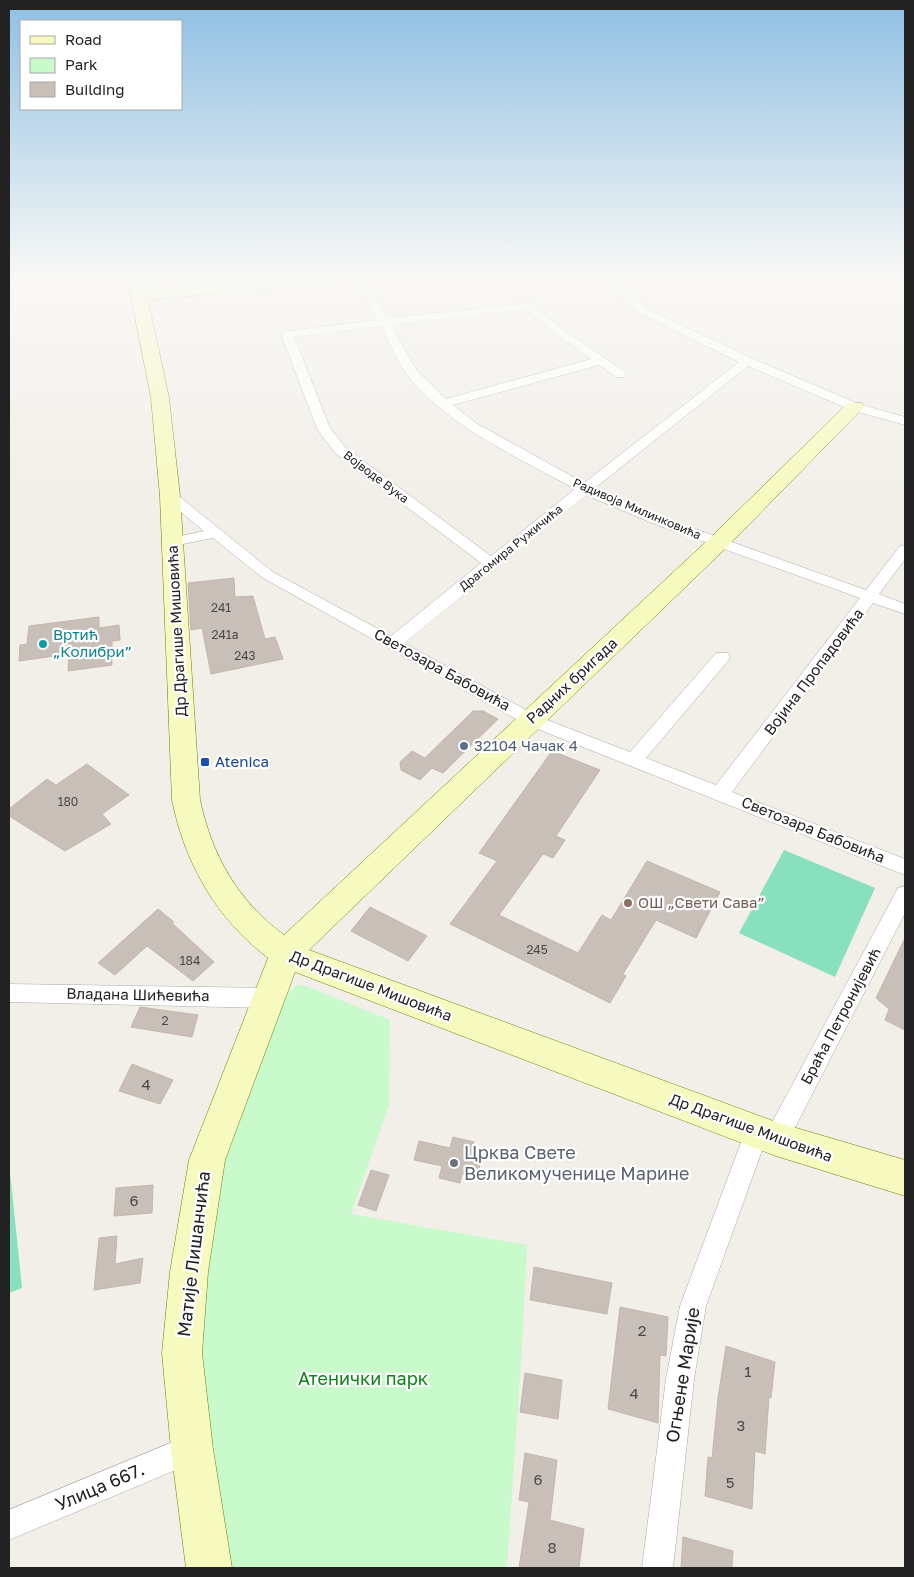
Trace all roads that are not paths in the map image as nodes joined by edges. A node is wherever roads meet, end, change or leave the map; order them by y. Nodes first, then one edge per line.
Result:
1 (150, 350) edge
2 (294, 350) edge
3 (400, 350) edge
4 (586, 350) edge
5 (724, 350) edge
6 (602, 360) junction
7 (747, 361) junction
8 (620, 374) dead end
9 (444, 404) junction
10 (855, 407) junction
11 (905, 421) edge
12 (586, 489) junction
13 (170, 496) junction
14 (216, 533) junction
15 (173, 542) junction
16 (718, 543) junction
17 (905, 550) edge
18 (492, 563) junction
19 (871, 598) junction
20 (905, 609) edge
21 (393, 643) junction
22 (722, 657) dead end
23 (531, 720) junction
24 (634, 760) junction
25 (721, 793) junction
26 (905, 867) edge
27 (905, 894) edge
28 (286, 953) junction
29 (9, 993) edge
30 (268, 998) junction
31 (767, 1136) junction
32 (905, 1178) edge
33 (192, 1449) junction
34 (9, 1525) edge
35 (210, 1568) edge
36 (657, 1568) edge

1 - 13 street, Др Драгише Мишовића
2 - 18 street, Војводе Вука
3 - 9 street, Радивоја Милинковића
4 - 6 street
5 - 7 street
6 - 8 street
6 - 9 street
7 - 10 street
7 - 12 street, Драгомира Ружичића
9 - 12 street, Радивоја Милинковића
10 - 11 street
10 - 16 street, Радних бригада
12 - 16 street, Радивоја Милинковића
12 - 18 street, Драгомира Ружичића
13 - 14 street, Светозара Бабовића
13 - 15 street, Др Драгише Мишовића
14 - 15 street
14 - 21 street, Светозара Бабовића
15 - 28 street, Др Драгише Мишовића
16 - 19 street, Радивоја Милинковића
16 - 23 street, Радних бригада
17 - 19 street, Војина Пропадовића
18 - 21 street, Драгомира Ружичића
19 - 20 street, Радивоја Милинковића
19 - 25 street, Војина Пропадовића
21 - 23 street, Светозара Бабовића
22 - 24 street
23 - 24 street, Светозара Бабовића
23 - 28 street, Радних бригада
24 - 25 street, Светозара Бабовића
25 - 26 street, Светозара Бабовића
27 - 31 street, Браћа Петронијевић
28 - 30 street, Матије Лишанчића
28 - 31 street, Др Драгише Мишовића
29 - 30 street, Владана Шићевића
30 - 33 street, Матије Лишанчића
31 - 32 street, Др Драгише Мишовића
31 - 36 street, Огњене Марије
33 - 34 street, Улица 667.
33 - 35 street, Матије Лишанчића

